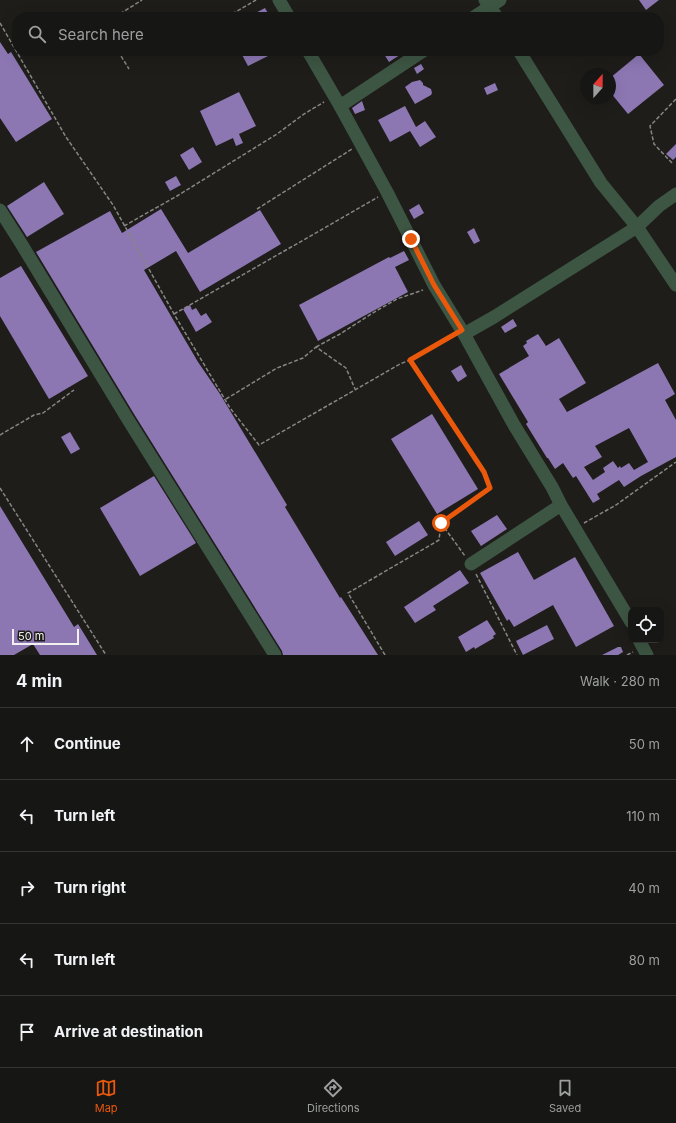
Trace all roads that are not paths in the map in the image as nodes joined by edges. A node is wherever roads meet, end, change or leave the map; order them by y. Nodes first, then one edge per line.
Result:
1 (279, 0) edge
2 (493, 6) edge
3 (286, 12) edge
4 (483, 12) edge
5 (311, 56) edge
6 (414, 56) edge
7 (522, 56) edge
8 (337, 101) junction
9 (676, 194) edge
10 (0, 210) edge
11 (637, 227) junction
12 (676, 285) edge
13 (463, 332) junction
14 (561, 505) junction
15 (471, 564) road end
16 (628, 617) edge
17 (641, 643) edge
18 (276, 655) edge
19 (647, 655) edge

1 - 3 street
2 - 4 street
5 - 8 street
6 - 8 street
7 - 11 street
8 - 13 street
9 - 11 street
10 - 18 street
11 - 12 street
11 - 13 street
13 - 14 street
14 - 15 street
14 - 16 street
17 - 19 street

